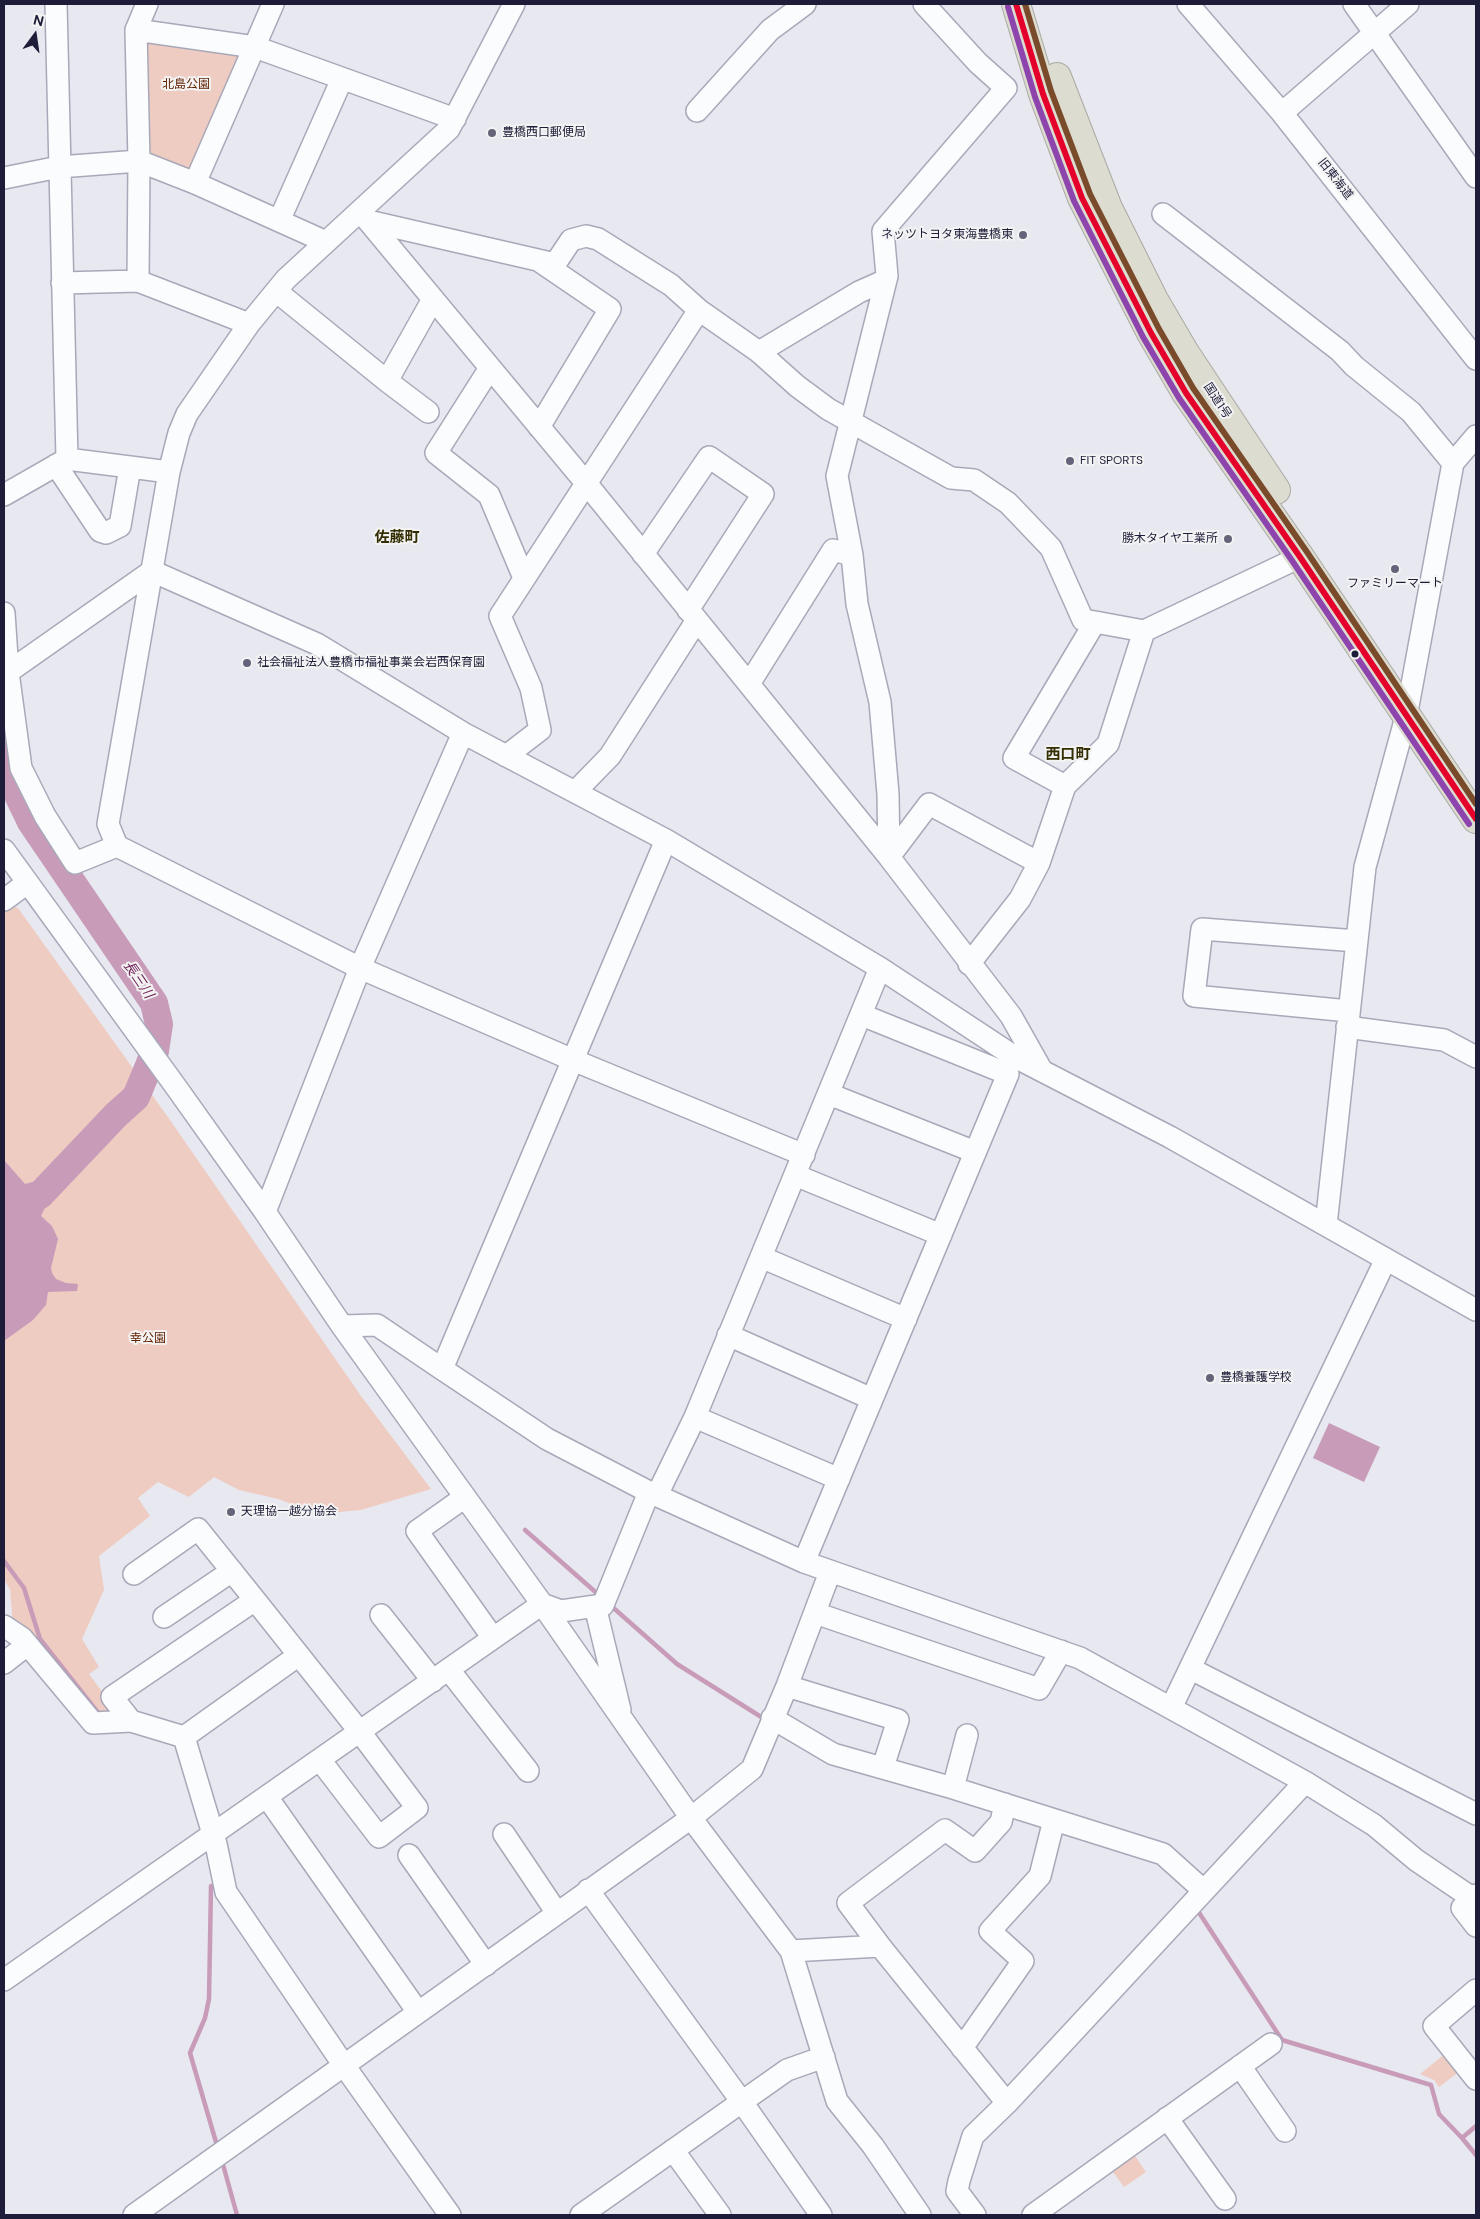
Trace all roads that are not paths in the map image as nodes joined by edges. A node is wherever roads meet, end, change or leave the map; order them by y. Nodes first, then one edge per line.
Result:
1 (56, 4) edge
2 (147, 4) edge
3 (273, 4) edge
4 (514, 4) edge
5 (804, 4) edge
6 (924, 4) edge
7 (1016, 4) edge
8 (1035, 4) edge
9 (1188, 4) edge
10 (1354, 4) edge
11 (1408, 4) edge
12 (136, 30) junction
13 (1375, 32) junction
14 (255, 47) junction
15 (342, 79) junction
16 (697, 111) dead end
17 (1282, 113) junction
18 (455, 119) junction
19 (139, 161) junction
20 (59, 167) junction
21 (1476, 177) edge
22 (4, 178) edge
23 (196, 182) junction
24 (1162, 214) dead end
25 (364, 216) junction
26 (279, 221) junction
27 (326, 242) junction
28 (538, 260) junction
29 (886, 280) junction
30 (138, 281) junction
31 (62, 283) junction
32 (276, 291) junction
33 (433, 299) junction
34 (698, 310) junction
35 (249, 324) junction
36 (759, 352) junction
37 (1476, 359) edge
38 (490, 368) junction
39 (387, 381) junction
40 (428, 412) dead end
41 (850, 423) junction
42 (539, 427) junction
43 (1476, 436) edge
44 (62, 462) junction
45 (1453, 463) junction
46 (130, 467) junction
47 (170, 472) junction
48 (586, 483) junction
49 (4, 495) edge
50 (643, 554) junction
51 (852, 555) junction
52 (1300, 557) junction
53 (152, 571) junction
54 (524, 578) junction
55 (4, 613) edge
56 (692, 615) junction
57 (1095, 622) junction
58 (1144, 631) junction
59 (6, 673) edge
60 (749, 684) junction
61 (1408, 706) junction
62 (462, 733) junction
63 (506, 756) junction
64 (1065, 786) junction
65 (1476, 791) edge
66 (575, 792) junction
67 (1476, 819) edge
68 (666, 840) junction
69 (117, 846) junction
70 (4, 850) edge
71 (889, 856) junction
72 (1039, 863) junction
73 (27, 883) junction
74 (4, 900) edge
75 (1357, 941) junction
76 (969, 964) junction
77 (360, 968) junction
78 (880, 968) junction
79 (862, 1015) junction
80 (1348, 1019) junction
81 (1476, 1057) edge
82 (573, 1060) junction
83 (1042, 1072) junction
84 (828, 1094) junction
85 (975, 1152) junction
86 (804, 1155) junction
87 (795, 1175) junction
88 (265, 1212) junction
89 (1326, 1225) junction
90 (941, 1235) junction
91 (761, 1257) junction
92 (1386, 1259) junction
93 (1476, 1310) edge
94 (906, 1319) junction
95 (342, 1326) junction
96 (728, 1335) junction
97 (442, 1369) junction
98 (872, 1399) junction
99 (694, 1417) junction
100 (839, 1479) junction
101 (653, 1493) junction
102 (465, 1497) junction
103 (804, 1562) junction
104 (232, 1571) junction
105 (830, 1572) junction
106 (134, 1574) dead end
107 (255, 1600) junction
108 (542, 1604) junction
109 (596, 1606) junction
110 (815, 1614) junction
111 (380, 1615) dead end
112 (164, 1618) dead end
113 (4, 1626) edge
114 (494, 1638) junction
115 (27, 1644) junction
116 (1061, 1651) junction
117 (299, 1655) junction
118 (4, 1663) edge
119 (1191, 1669) junction
120 (441, 1675) junction
121 (787, 1686) junction
122 (1171, 1708) junction
123 (621, 1718) junction
124 (772, 1718) junction
125 (131, 1721) junction
126 (360, 1732) junction
127 (967, 1735) dead end
128 (184, 1737) junction
129 (320, 1760) junction
130 (883, 1768) junction
131 (528, 1771) dead end
132 (1305, 1782) junction
133 (953, 1788) junction
134 (267, 1797) junction
135 (1005, 1804) junction
136 (1476, 1814) edge
137 (691, 1818) junction
138 (1054, 1820) junction
139 (504, 1834) dead end
140 (212, 1835) junction
141 (409, 1855) dead end
142 (588, 1890) junction
143 (1203, 1890) junction
144 (1474, 1897) edge
145 (557, 1913) junction
146 (1476, 1926) edge
147 (880, 1946) junction
148 (791, 1951) junction
149 (486, 1964) junction
150 (4, 1980) edge
151 (1476, 1990) edge
152 (418, 2012) junction
153 (1271, 2044) dead end
154 (962, 2048) junction
155 (824, 2057) junction
156 (343, 2064) junction
157 (1240, 2066) junction
158 (1476, 2079) edge
159 (742, 2102) junction
160 (1007, 2103) junction
161 (1167, 2118) junction
162 (1285, 2132) dead end
163 (674, 2150) junction
164 (1225, 2199) dead end
165 (134, 2215) edge
166 (450, 2215) edge
167 (581, 2215) edge
168 (720, 2215) edge
169 (821, 2215) edge
170 (920, 2215) edge
171 (975, 2215) edge
172 (1033, 2215) edge

1 - 20 street
2 - 12 street
3 - 14 street
4 - 18 street
5 - 16 street
6 - 29 street
7 - 52 highway, 国道1号
8 - 61 highway, 国道1号
9 - 17 street, 旧東海道
10 - 13 street
11 - 13 street
12 - 14 street
12 - 19 street
13 - 17 street
13 - 21 street
14 - 15 street
14 - 23 street
15 - 18 street
15 - 26 street
17 - 37 street, 旧東海道
18 - 25 street
19 - 20 street
19 - 23 street
19 - 30 street
20 - 22 street
20 - 31 street
23 - 26 street
24 - 45 street
25 - 27 street
25 - 28 street
25 - 33 street
26 - 27 street
27 - 32 street
28 - 34 street
28 - 42 street
29 - 36 street
29 - 41 street
30 - 31 street
30 - 35 street
31 - 44 street
32 - 35 street
32 - 39 street
33 - 38 street
33 - 39 street
34 - 36 street
34 - 48 street
35 - 47 street
36 - 41 street
38 - 42 street
38 - 54 street
39 - 40 street
41 - 51 street
41 - 57 street
42 - 48 street
43 - 45 street
44 - 46 street
44 - 46 street
44 - 49 street
45 - 61 street
46 - 47 street
47 - 53 street
48 - 50 street
48 - 54 street
50 - 56 street
50 - 56 street
51 - 60 street
51 - 71 street
52 - 58 street
52 - 61 highway, 国道1号
53 - 59 street
53 - 62 street
53 - 69 street
54 - 63 street
55 - 59 street
56 - 60 street
56 - 66 street
57 - 58 street
57 - 64 street
58 - 64 street
59 - 69 street
60 - 71 street
61 - 65 highway, 国道1号
61 - 67 highway, 国道1号
61 - 75 street
62 - 63 street
62 - 77 street
63 - 66 street
64 - 72 street
66 - 68 street
68 - 78 street
68 - 82 street
69 - 77 street
70 - 73 street
71 - 72 street
71 - 76 street
72 - 76 street
73 - 74 street
73 - 88 street
75 - 80 street
75 - 80 street
76 - 83 street
77 - 82 street
77 - 88 street
78 - 79 street
78 - 83 street
79 - 84 street
79 - 85 street
80 - 81 street
80 - 89 street
82 - 86 street
82 - 97 street
83 - 89 street
84 - 85 street
84 - 86 street
85 - 90 street
86 - 87 street
87 - 90 street
87 - 91 street
88 - 95 street
89 - 92 street
90 - 94 street
91 - 94 street
91 - 96 street
92 - 93 street
92 - 119 street
94 - 98 street
95 - 97 street
95 - 102 street
96 - 98 street
96 - 99 street
97 - 101 street
98 - 100 street
99 - 100 street
99 - 101 street
100 - 103 street
101 - 103 street
101 - 109 street
102 - 108 street
102 - 114 street
103 - 105 street
104 - 106 street
104 - 107 street
104 - 112 street
105 - 110 street
105 - 116 street
107 - 117 street
107 - 125 street
108 - 109 street
108 - 114 street
108 - 123 street
109 - 123 street
110 - 116 street
110 - 121 street
111 - 120 street
113 - 115 street
114 - 120 street
115 - 118 street
115 - 125 street
116 - 122 street
117 - 126 street
117 - 128 street
119 - 122 street
119 - 136 street
120 - 126 street
120 - 131 street
121 - 124 street
121 - 130 street
122 - 132 street
123 - 137 street
124 - 130 street
124 - 137 street
125 - 128 street
126 - 129 street
126 - 129 street
127 - 133 street
128 - 140 street
129 - 134 street
130 - 133 street
132 - 143 street
132 - 144 street
133 - 135 street
134 - 140 street
134 - 152 street
135 - 138 street
135 - 147 street
137 - 142 street
137 - 148 street
138 - 143 street
138 - 154 street
139 - 145 street
140 - 150 street
140 - 156 street
141 - 149 street
142 - 145 street
142 - 159 street
143 - 160 street
144 - 146 street
145 - 149 street
147 - 148 street
147 - 154 street
148 - 155 street
149 - 152 street
151 - 158 street
152 - 156 street
153 - 157 street
154 - 160 street
155 - 159 street
155 - 170 street
156 - 165 street
156 - 166 street
157 - 161 street
157 - 162 street
159 - 163 street
159 - 169 street
160 - 171 street
161 - 164 street
161 - 172 street
163 - 167 street
163 - 168 street

